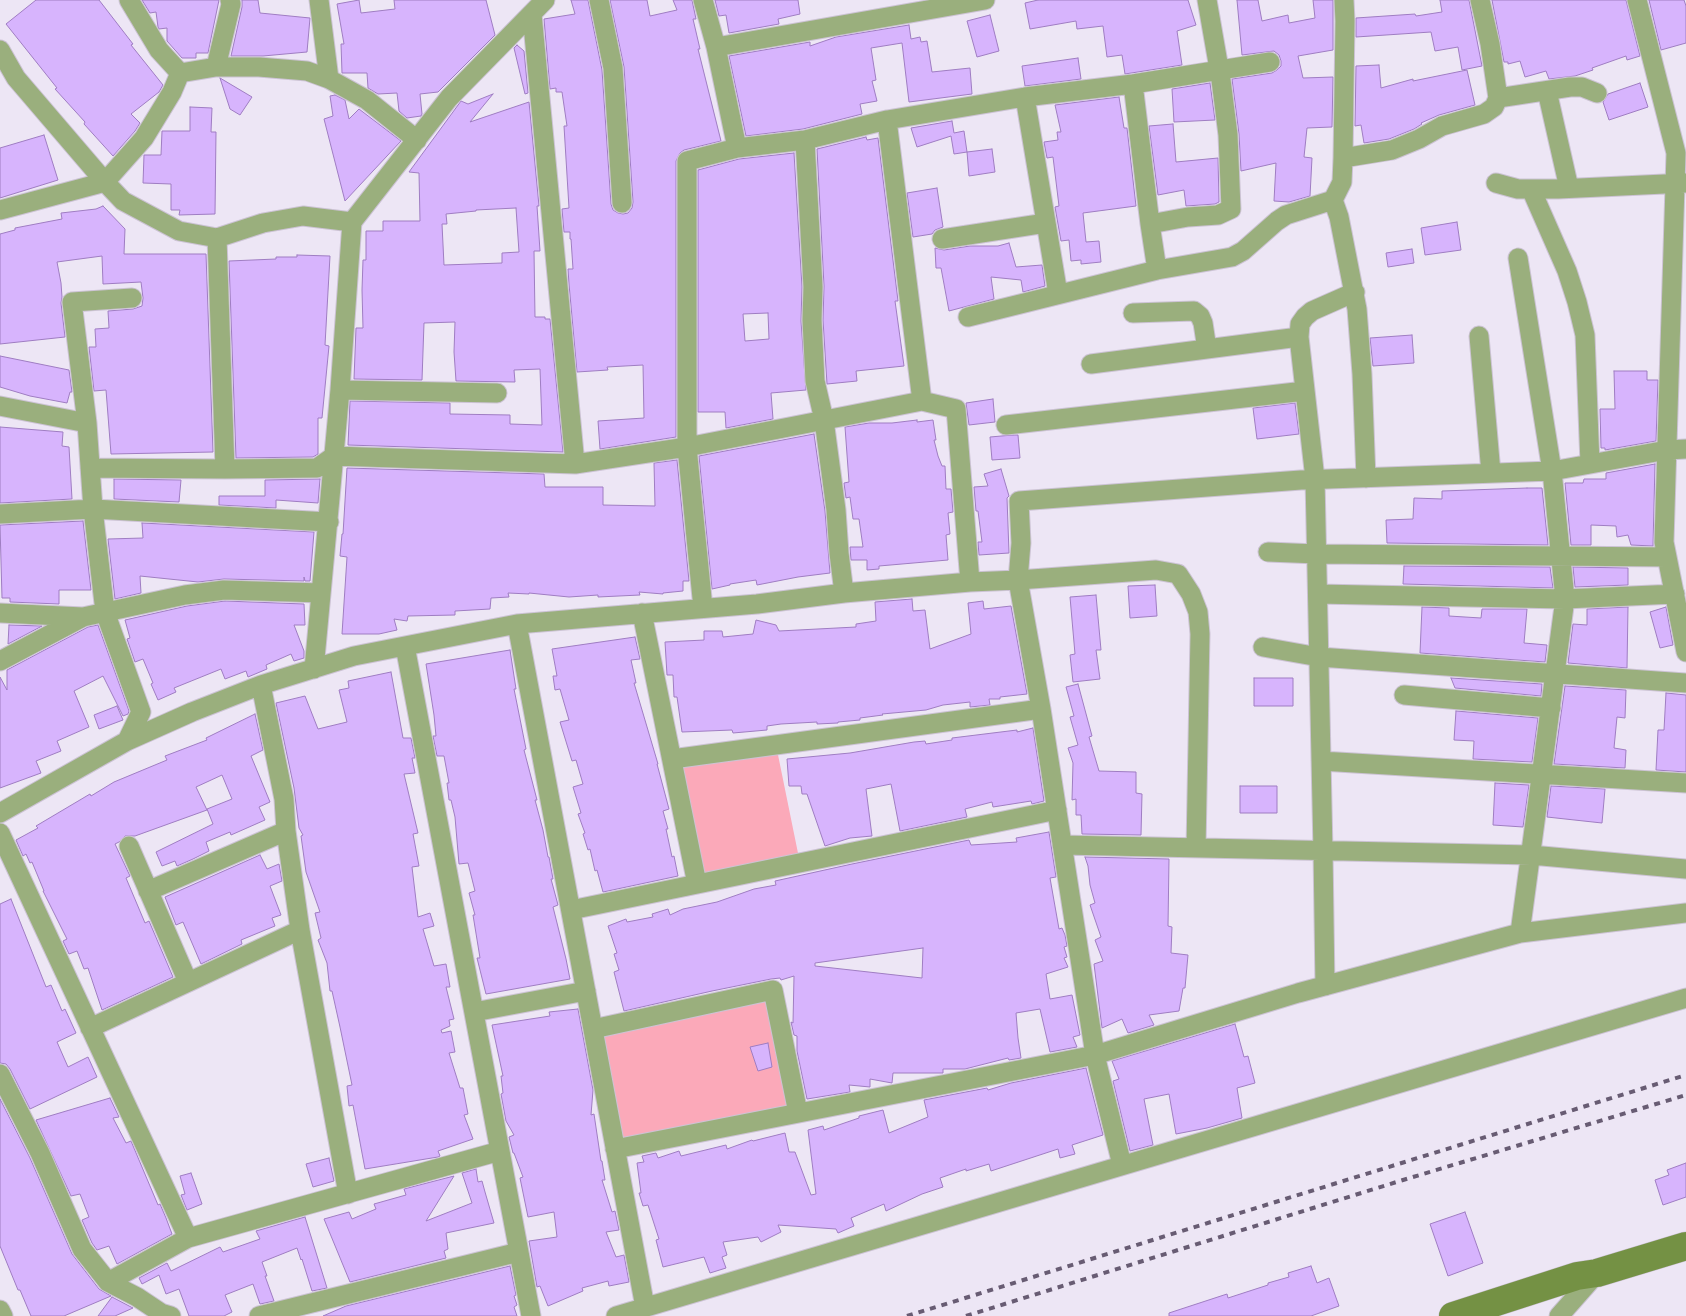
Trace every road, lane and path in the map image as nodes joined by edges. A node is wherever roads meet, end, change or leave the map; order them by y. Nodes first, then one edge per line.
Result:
1 (129, 0) edge
2 (230, 0) edge
3 (319, 0) edge
4 (545, 0) edge
5 (599, 0) edge
6 (703, 0) edge
7 (985, 0) edge
8 (1206, 0) edge
9 (1344, 0) edge
10 (1480, 0) edge
11 (1637, 0) edge
12 (532, 14) junction
13 (716, 47) junction
14 (0, 50) edge
15 (1270, 62) dead end
16 (216, 67) junction
17 (1219, 70) junction
18 (180, 73) junction
19 (329, 79) junction
20 (8, 81) edge
21 (1133, 84) junction
22 (1547, 91) junction
23 (1597, 93) dead end
24 (1024, 97) junction
25 (1498, 98) junction
26 (887, 120) junction
27 (417, 140) junction
28 (805, 140) junction
29 (737, 148) junction
30 (1343, 158) junction
31 (105, 182) junction
32 (1496, 183) dead end
33 (1681, 183) edge
34 (1569, 188) junction
35 (1531, 189) junction
36 (1333, 200) junction
37 (622, 202) dead end
38 (0, 210) edge
39 (352, 222) junction
40 (1046, 222) junction
41 (1150, 224) junction
42 (217, 238) junction
43 (942, 239) dead end
44 (1518, 258) dead end
45 (1157, 270) junction
46 (1679, 291) edge
47 (1355, 292) junction
48 (1058, 294) junction
49 (132, 298) dead end
50 (1133, 313) dead end
51 (968, 317) dead end
52 (1479, 336) dead end
53 (1299, 337) junction
54 (1207, 349) junction
55 (1091, 364) dead end
56 (340, 390) junction
57 (1305, 391) junction
58 (497, 393) dead end
59 (922, 401) junction
60 (0, 406) edge
61 (824, 420) junction
62 (87, 423) junction
63 (1006, 424) dead end
64 (687, 447) junction
65 (1686, 449) edge
66 (1667, 450) junction
67 (334, 456) junction
68 (575, 464) junction
69 (1590, 464) junction
70 (90, 468) junction
71 (225, 470) junction
72 (1552, 471) junction
73 (1491, 473) junction
74 (1366, 478) junction
75 (1315, 479) junction
76 (93, 509) junction
77 (0, 514) edge
78 (329, 522) junction
79 (1268, 552) dead end
80 (1317, 554) junction
81 (1561, 556) junction
82 (1667, 557) junction
83 (1018, 580) junction
84 (970, 582) junction
85 (844, 593) junction
86 (321, 594) junction
87 (1318, 594) junction
88 (1675, 594) junction
89 (1566, 599) junction
90 (702, 608) junction
91 (104, 612) junction
92 (0, 613) edge
93 (642, 613) junction
94 (83, 617) junction
95 (517, 624) junction
96 (1685, 642) edge
97 (405, 646) junction
98 (1263, 647) dead end
99 (1319, 658) junction
100 (0, 662) edge
101 (314, 669) junction
102 (1556, 674) junction
103 (1686, 682) edge
104 (261, 685) junction
105 (1404, 695) dead end
106 (1551, 708) junction
107 (1041, 709) junction
108 (126, 741) junction
109 (672, 759) junction
110 (1322, 761) junction
111 (1542, 775) junction
112 (1686, 783) edge
113 (1057, 810) junction
114 (0, 813) edge
115 (286, 831) junction
116 (0, 833) edge
117 (1062, 845) junction
118 (129, 846) dead end
119 (1196, 848) junction
120 (1323, 850) junction
121 (1531, 855) junction
122 (1686, 869) edge
123 (697, 884) junction
124 (148, 891) junction
125 (571, 910) junction
126 (1686, 912) edge
127 (300, 930) junction
128 (1520, 933) junction
129 (188, 982) junction
130 (1325, 986) junction
131 (586, 991) junction
132 (1686, 998) edge
133 (474, 1012) junction
134 (90, 1028) junction
135 (593, 1029) junction
136 (1095, 1055) junction
137 (0, 1074) edge
138 (798, 1113) junction
139 (615, 1149) junction
140 (500, 1152) junction
141 (1122, 1165) junction
142 (348, 1194) junction
143 (188, 1238) junction
144 (1686, 1246) edge
145 (519, 1252) junction
146 (1597, 1273) junction
147 (108, 1282) junction
148 (645, 1307) junction
149 (0, 1310) edge
150 (3, 1316) edge
151 (172, 1316) edge
152 (259, 1316) edge
153 (531, 1316) edge
154 (616, 1316) edge
155 (1453, 1316) edge
156 (1559, 1316) edge

1 - 18 street
2 - 16 street
3 - 19 street
4 - 12 street
5 - 37 street
6 - 13 street
7 - 13 street
8 - 17 street
9 - 30 street
10 - 25 street
11 - 33 street
12 - 27 street
12 - 68 street
13 - 29 street
14 - 20 street
15 - 17 street
16 - 18 street
16 - 19 street
17 - 21 street
17 - 41 street
18 - 31 street
19 - 27 street
20 - 31 street
21 - 24 street
21 - 41 street
22 - 23 street
22 - 25 street
22 - 34 street
24 - 26 street
24 - 40 street
25 - 30 street
26 - 28 street
26 - 59 street
27 - 39 street
28 - 29 street
28 - 61 street
29 - 64 street
30 - 36 street
31 - 38 street
31 - 42 street
32 - 35 street
33 - 34 street
33 - 46 street
34 - 35 street
35 - 69 street
36 - 45 street
36 - 47 street
39 - 42 street
39 - 56 street
40 - 43 street
40 - 48 street
41 - 45 street
42 - 71 street
44 - 72 street
45 - 48 street
46 - 66 street
47 - 53 street
47 - 74 street
48 - 51 street
49 - 62 street
50 - 54 street
52 - 73 street
53 - 54 street
53 - 57 street
54 - 55 street
56 - 58 street
56 - 67 street
57 - 63 street
57 - 75 street
59 - 61 street
59 - 84 street
60 - 62 street
61 - 64 street
61 - 85 street
62 - 70 street
64 - 68 street
64 - 90 street
65 - 66 street
66 - 69 street
66 - 82 street
67 - 68 street
67 - 71 street
67 - 78 street
69 - 72 street
70 - 71 street
70 - 76 street
72 - 73 street
72 - 81 street
73 - 74 street
74 - 75 street
75 - 80 street
75 - 83 street
76 - 77 street
76 - 78 street
76 - 91 street
78 - 86 street
79 - 80 street
80 - 81 street
80 - 87 street
81 - 82 street
81 - 89 street
82 - 88 street
83 - 84 street
83 - 107 street
83 - 119 street
84 - 85 street
85 - 90 street
86 - 91 street
86 - 101 street
87 - 89 street
87 - 99 street
88 - 89 street
88 - 96 street
89 - 102 street
90 - 93 street
91 - 94 street
91 - 108 street
92 - 94 street
93 - 95 street
93 - 109 street
94 - 100 street
95 - 97 street
95 - 125 street
97 - 101 street
97 - 133 street
98 - 99 street
99 - 102 street
99 - 110 street
101 - 104 street
102 - 103 street
102 - 106 street
104 - 108 street
104 - 115 street
105 - 106 street
106 - 111 street
107 - 109 street
107 - 113 street
108 - 114 street
109 - 123 street
110 - 111 street
110 - 120 street
111 - 112 street
111 - 121 street
113 - 117 street
113 - 123 street
115 - 124 street
115 - 127 street
116 - 134 street
117 - 119 street
117 - 136 street
118 - 124 street
119 - 120 street
120 - 121 street
120 - 130 street
121 - 122 street
121 - 128 street
123 - 125 street
124 - 129 street
125 - 131 street
126 - 128 street
127 - 129 street
127 - 142 street
128 - 130 street
129 - 134 street
130 - 136 street
131 - 133 street
131 - 135 street
132 - 141 street
133 - 140 street
134 - 143 street
135 - 138 street
135 - 139 street
136 - 138 street
136 - 141 street
137 - 147 street
138 - 139 street
139 - 148 street
140 - 142 street
140 - 145 street
141 - 148 street
142 - 143 street
143 - 147 street
144 - 146 street
145 - 152 street
145 - 153 street
146 - 155 street
146 - 156 street
147 - 151 street
148 - 154 street
149 - 150 street

